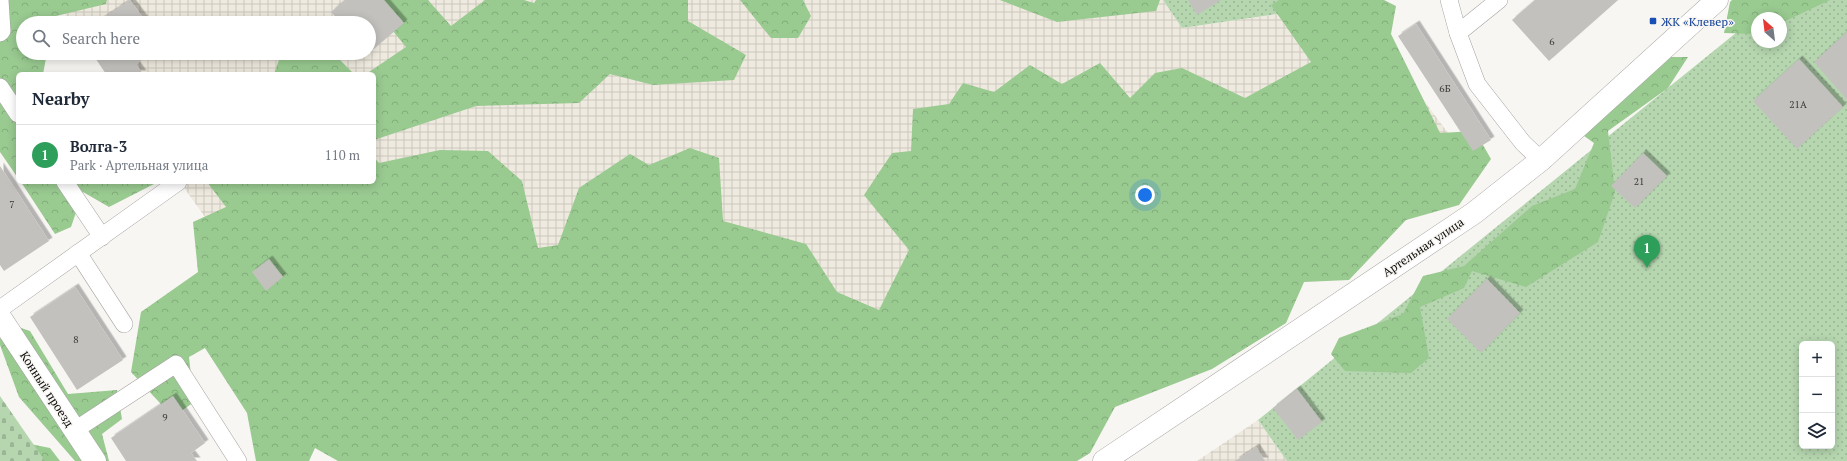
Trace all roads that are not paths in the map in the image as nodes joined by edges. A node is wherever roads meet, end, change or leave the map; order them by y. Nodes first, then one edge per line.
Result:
1 (0, 0) edge
2 (1449, 0) edge
3 (1498, 0) edge
4 (1717, 0) edge
5 (0, 33) edge
6 (1458, 33) junction
7 (0, 87) edge
8 (16, 111) edge
9 (1541, 160) junction
10 (66, 184) edge
11 (175, 184) edge
12 (102, 237) junction
13 (78, 253) junction
14 (0, 310) edge
15 (0, 317) edge
16 (124, 324) dead end
17 (75, 430) junction
18 (95, 461) edge
19 (238, 461) edge
20 (1104, 461) edge

1 - 5 lane
2 - 6 lane
3 - 6 lane
4 - 9 street, Артельная улица
6 - 9 lane
7 - 8 lane
9 - 20 street, Артельная улица
10 - 12 lane
11 - 12 lane
12 - 13 lane
13 - 14 lane
13 - 16 lane
15 - 17 street, Конный проезд
17 - 18 street, Конный проезд
17 - 19 lane

